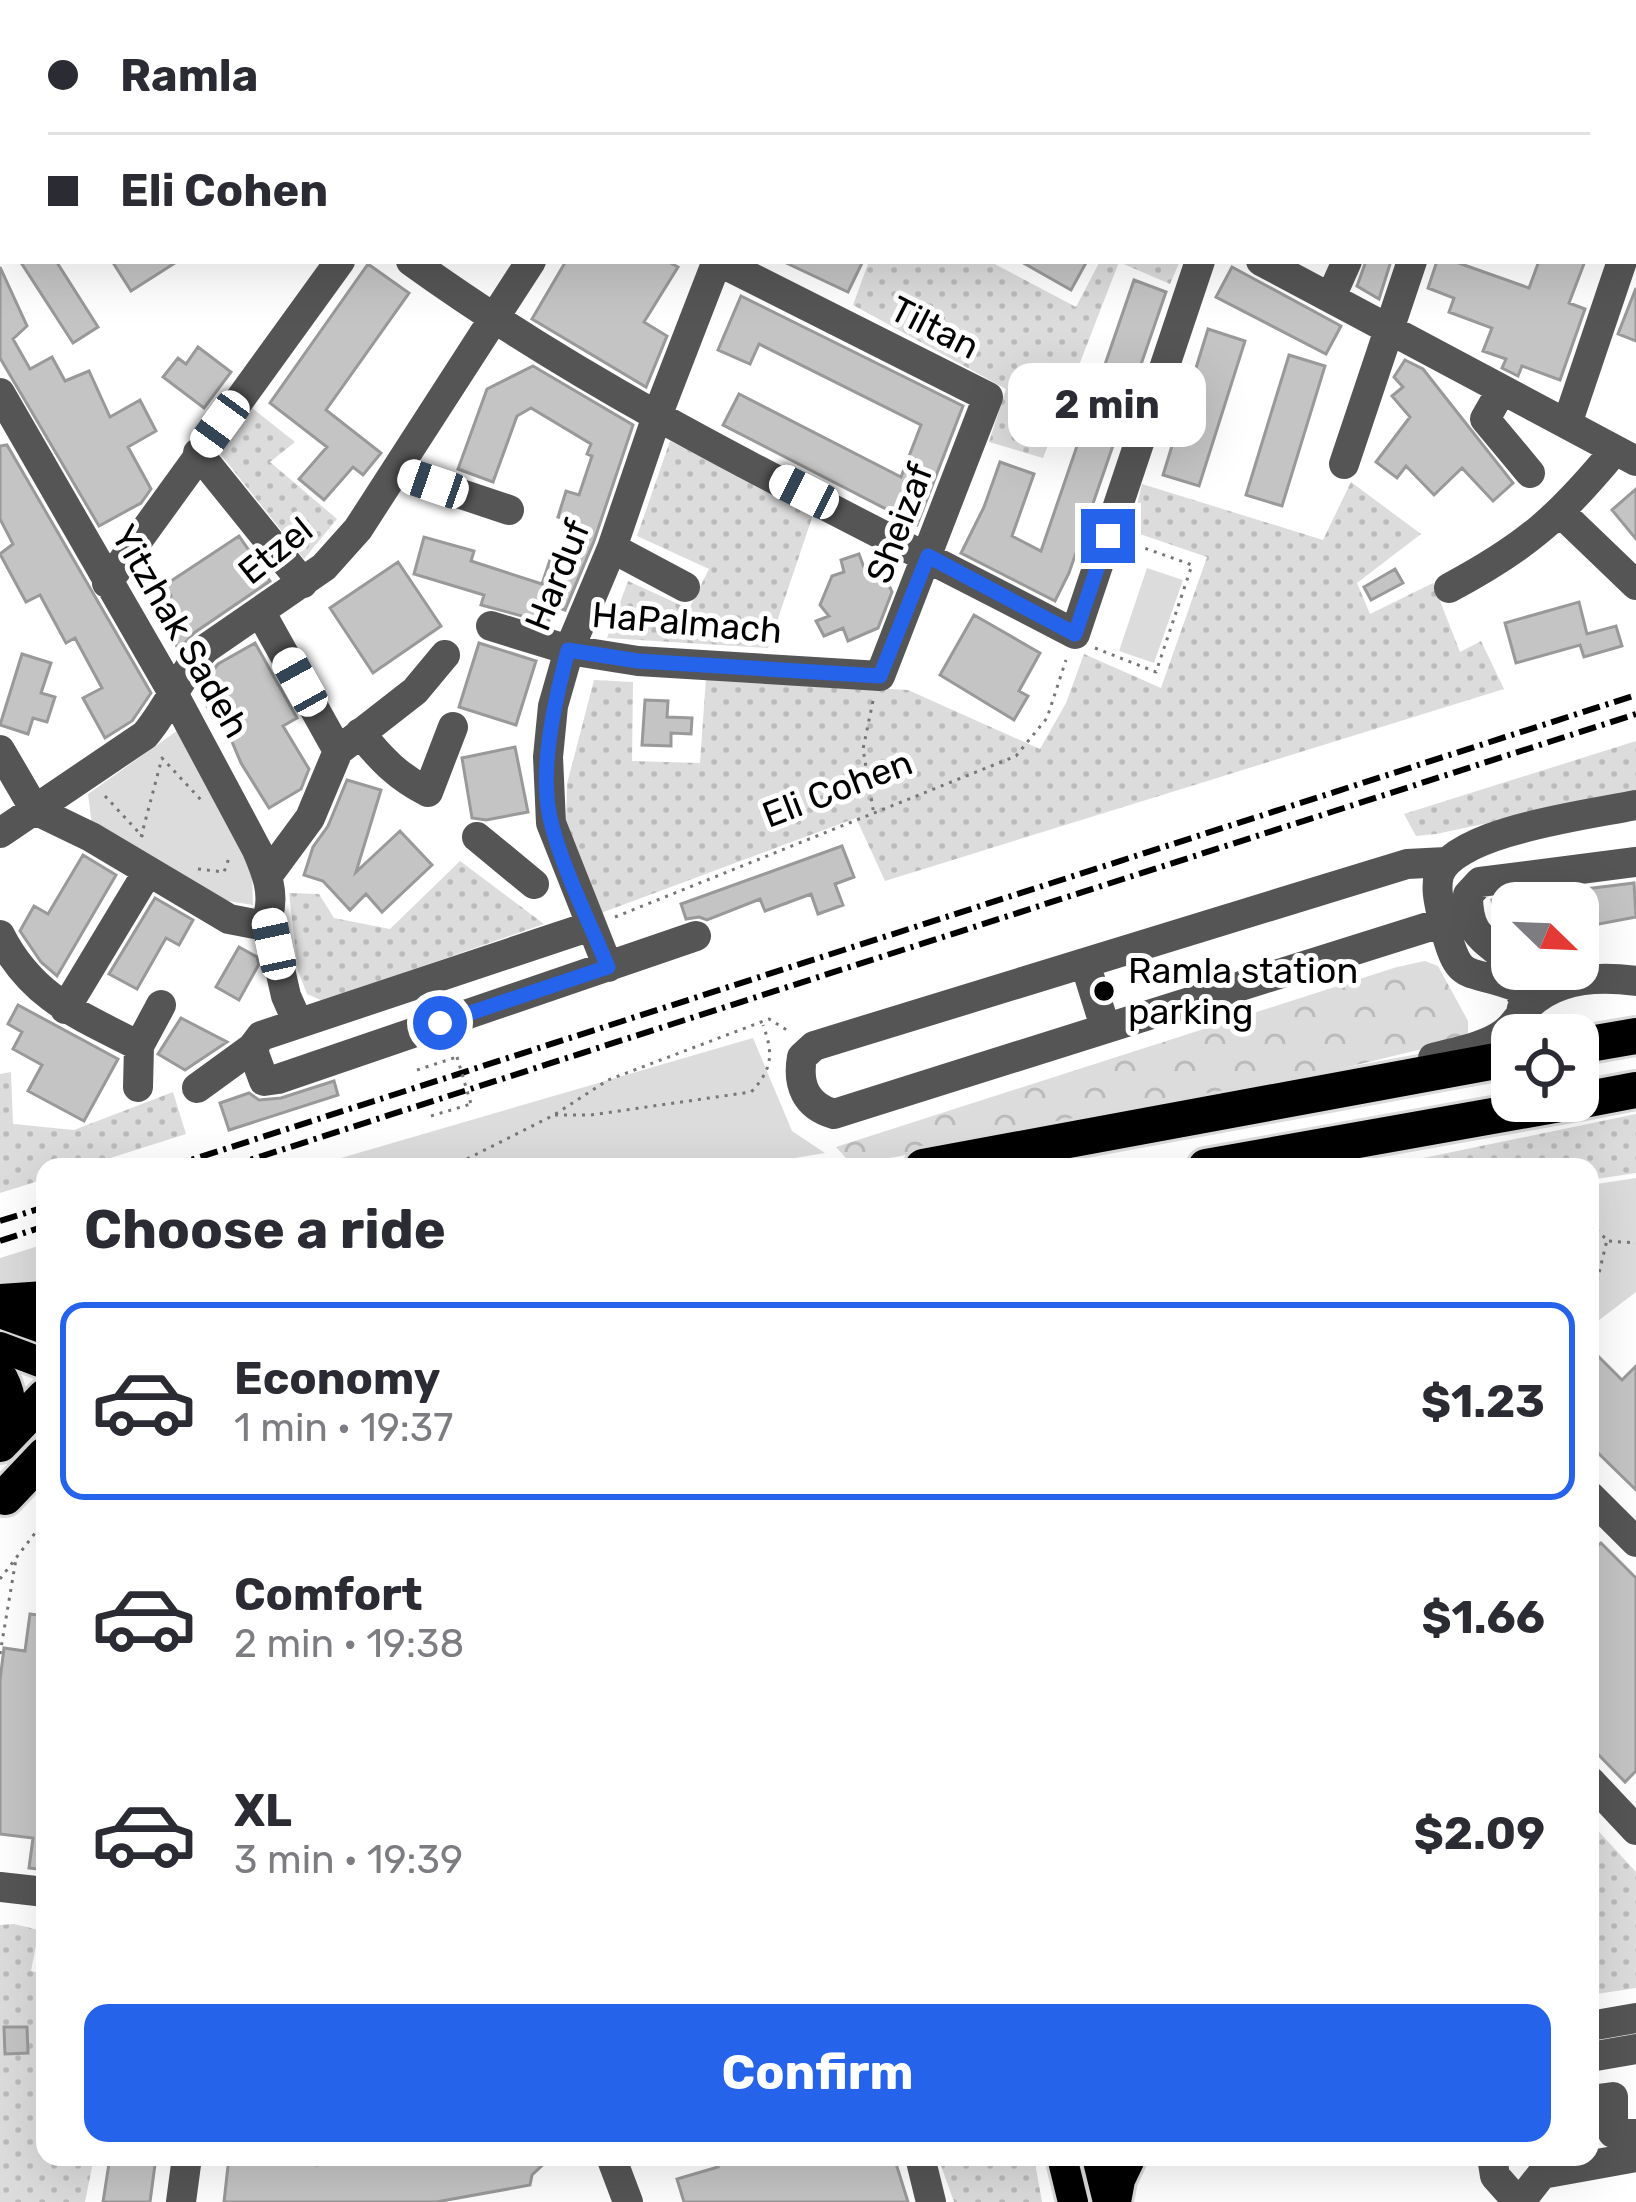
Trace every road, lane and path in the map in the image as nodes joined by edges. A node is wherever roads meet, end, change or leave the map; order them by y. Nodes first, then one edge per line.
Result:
1 (338, 264) edge
2 (415, 264) edge
3 (529, 264) edge
4 (716, 264) edge
5 (723, 264) edge
6 (1199, 264) edge
7 (1267, 264) edge
8 (1346, 264) edge
9 (1411, 264) edge
10 (1621, 264) edge
11 (1331, 297) junction
12 (495, 321) junction
13 (1388, 328) junction
14 (1501, 391) junction
15 (0, 393) edge
16 (988, 397) joint
17 (657, 416) junction
18 (1567, 424) junction
19 (198, 453) junction
20 (1625, 455) edge
21 (1344, 464) dead end
22 (395, 472) junction
23 (1530, 472) dead end
24 (509, 510) dead end
25 (1560, 512) junction
26 (1108, 536) junction
27 (612, 548) junction
28 (928, 556) junction
29 (107, 583) junction
30 (303, 583) junction
31 (1636, 585) edge
32 (685, 587) dead end
33 (1449, 588) dead end
34 (261, 613) junction
35 (490, 626) dead end
36 (1075, 634) junction
37 (568, 650) junction
38 (445, 656) dead end
39 (880, 676) junction
40 (173, 693) junction
41 (453, 727) dead end
42 (349, 742) junction
43 (5, 764) edge
44 (86, 778) junction
45 (205, 804) dead end
46 (1636, 805) edge
47 (35, 809) junction
48 (874, 815) junction
49 (0, 833) edge
50 (91, 837) junction
51 (477, 837) dead end
52 (558, 841) junction
53 (231, 852) dead end
54 (140, 858) junction
55 (1446, 862) junction
56 (1636, 862) edge
57 (195, 869) dead end
58 (268, 875) junction
59 (1444, 922) junction
60 (591, 926) junction
61 (266, 928) junction
62 (0, 935) edge
63 (696, 937) dead end
64 (1491, 947) edge
65 (1085, 963) junction
66 (1636, 964) edge
67 (608, 967) junction
68 (1602, 976) junction
69 (1636, 980) edge
70 (1541, 990) edge
71 (381, 994) junction
72 (1545, 994) junction
73 (161, 1005) dead end
74 (65, 1009) junction
75 (1521, 1014) edge
76 (1523, 1014) edge
77 (761, 1022) junction
78 (298, 1024) junction
79 (1105, 1027) junction
80 (1636, 1036) edge
81 (399, 1038) junction
82 (1491, 1038) edge
83 (1599, 1042) edge
84 (139, 1046) junction
85 (814, 1046) junction
86 (252, 1048) junction
87 (1491, 1062) edge
88 (417, 1070) dead end
89 (606, 1072) dead end
90 (608, 1080) junction
91 (138, 1087) dead end
92 (197, 1088) dead end
93 (1636, 1090) edge
94 (1599, 1097) edge
95 (1281, 1100) junction
96 (554, 1114) junction
97 (431, 1116) dead end
98 (1491, 1116) edge
99 (468, 1158) edge
100 (970, 1158) edge
101 (1257, 1158) edge
102 (1599, 1232) edge
103 (1607, 1240) junction
104 (1636, 1243) edge
105 (1599, 1276) edge
106 (36, 1300) edge
107 (0, 1302) edge
108 (0, 1312) edge
109 (36, 1326) edge
110 (0, 1347) edge
111 (36, 1361) edge
112 (0, 1379) edge
113 (36, 1406) edge
114 (0, 1431) edge
115 (0, 1444) edge
116 (36, 1464) edge
117 (36, 1473) edge
118 (2, 1500) edge
119 (1599, 1505) edge
120 (36, 1532) edge
121 (1636, 1542) edge
122 (16, 1559) junction
123 (0, 1579) edge
124 (0, 1654) edge
125 (1599, 1790) edge
126 (1636, 1830) edge
127 (0, 1888) edge
128 (36, 1891) edge
129 (1636, 2018) edge
130 (1599, 2024) edge
131 (1636, 2049) edge
132 (1599, 2055) edge
133 (1599, 2099) edge
134 (1636, 2134) edge
135 (1636, 2157) edge
136 (1599, 2164) edge
137 (186, 2166) edge
138 (614, 2166) edge
139 (922, 2166) edge
140 (1063, 2166) edge
141 (1100, 2166) edge
142 (1127, 2166) edge
143 (1493, 2166) edge
144 (1586, 2166) edge
145 (181, 2202) edge
146 (628, 2202) edge
147 (932, 2202) edge
148 (1073, 2202) edge
149 (1112, 2202) edge
150 (1519, 2202) edge

1 - 19 street
2 - 12 street
3 - 12 street, Etzel
4 - 17 street, Harduf
5 - 16 street, Tiltan
6 - 26 street
7 - 11 street
8 - 11 street
9 - 13 street
10 - 18 street
11 - 13 street
12 - 17 street
12 - 22 street, Etzel
13 - 14 street
13 - 21 street
14 - 18 street
14 - 23 street
15 - 29 street, Yitzhak Sadeh
16 - 28 street, Sheizaf
17 - 27 street, Harduf
17 - 28 street
18 - 20 street
19 - 29 street
19 - 30 street
20 - 25 street
22 - 24 street
22 - 30 street, Etzel
25 - 31 street
25 - 33 street
26 - 36 street
26 - 36 path
27 - 32 street
27 - 37 street, Harduf
28 - 36 street
28 - 39 street, Sheizaf
29 - 40 street, Yitzhak Sadeh
30 - 34 street, Etzel
34 - 40 street, Etzel
34 - 42 street
35 - 37 street, HaPalmach
36 - 48 path, Eli Cohen
37 - 39 street, HaPalmach
37 - 52 street, Harduf
38 - 42 street
39 - 48 path
40 - 44 street, Etzel
40 - 58 street, Yitzhak Sadeh
41 - 42 street
42 - 58 street
43 - 47 street
44 - 47 street, Etzel
44 - 50 street
44 - 54 path
45 - 54 path
46 - 55 street
47 - 49 street, Etzel
47 - 50 street
48 - 60 path, Eli Cohen
50 - 54 street
51 - 52 street
52 - 60 street, Harduf
53 - 57 path
54 - 61 street
54 - 74 street
55 - 59 street
55 - 65 street
56 - 64 street
58 - 61 street, Yitzhak Sadeh
59 - 75 street
59 - 79 street
60 - 67 street, Harduf
60 - 71 street
61 - 78 street, Yitzhak Sadeh
62 - 74 street
63 - 67 street
65 - 79 street
65 - 85 street
66 - 68 street
67 - 81 street
68 - 69 street
68 - 72 street
70 - 72 street
71 - 78 street
71 - 81 street
72 - 76 street
73 - 84 street
74 - 84 street
77 - 85 path
77 - 90 path
77 - 96 path
78 - 86 street
79 - 85 street
80 - 83 highway
81 - 86 street
82 - 95 street
84 - 91 street
86 - 92 street
87 - 95 highway
88 - 97 path, bridge
89 - 90 path
90 - 96 path
93 - 94 highway
95 - 100 highway
96 - 99 path
98 - 101 highway
102 - 103 path
103 - 104 path
103 - 105 path
106 - 107 highway
108 - 109 main road
110 - 111 main road
112 - 114 highway
113 - 115 highway
116 - 118 highway
117 - 118 highway
119 - 121 street
120 - 122 path
122 - 123 path
122 - 124 path
125 - 126 street
127 - 128 street
129 - 130 street
131 - 132 street
133 - 134 street
135 - 136 street
137 - 145 street
138 - 146 street
139 - 147 street
140 - 148 main road
141 - 149 main road
142 - 149 main road
143 - 150 street
144 - 150 street

